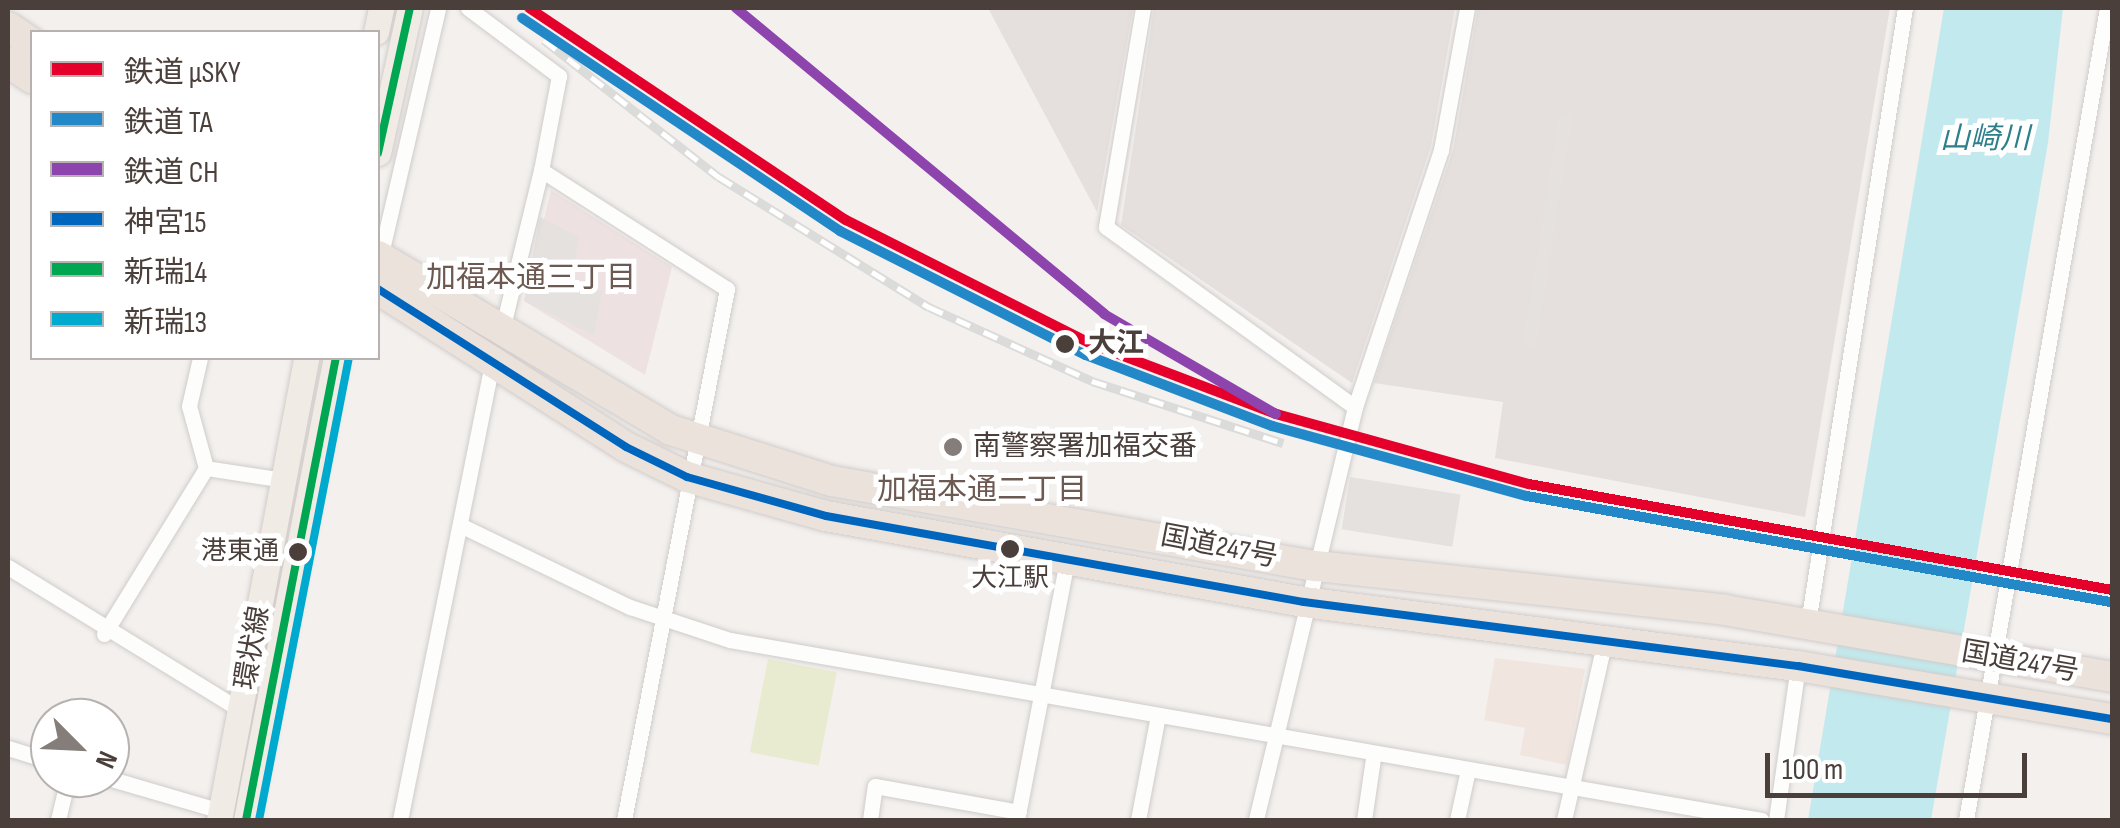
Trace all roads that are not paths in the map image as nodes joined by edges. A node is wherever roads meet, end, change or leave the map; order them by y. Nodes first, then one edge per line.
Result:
1 (410, 8) edge
2 (438, 8) edge
3 (468, 8) edge
4 (1143, 8) edge
5 (1466, 8) edge
6 (1905, 8) edge
7 (2106, 8) edge
8 (8, 27) edge
9 (30, 42) edge
10 (8, 62) edge
11 (30, 77) edge
12 (380, 145) edge
13 (541, 170) junction
14 (380, 253) edge
15 (380, 258) edge
16 (380, 290) edge
17 (502, 330) junction
18 (200, 360) edge
19 (306, 360) edge
20 (336, 360) edge
21 (492, 364) junction
22 (1355, 407) junction
23 (696, 439) junction
24 (206, 468) junction
25 (686, 476) junction
26 (284, 480) junction
27 (460, 525) junction
28 (1067, 560) junction
29 (8, 566) edge
30 (1316, 566) junction
31 (1304, 602) junction
32 (662, 618) junction
33 (1814, 625) junction
34 (104, 634) junction
35 (1605, 640) junction
36 (1983, 656) junction
37 (1805, 667) junction
38 (2112, 678) edge
39 (1980, 696) junction
40 (1038, 698) junction
41 (242, 710) junction
42 (1156, 720) junction
43 (2112, 720) edge
44 (1269, 741) junction
45 (1373, 758) junction
46 (1467, 774) junction
47 (130, 785) edge
48 (1570, 790) junction
49 (1671, 814) edge
50 (220, 816) edge
51 (1018, 816) edge
52 (246, 820) edge
53 (400, 820) edge
54 (624, 820) edge
55 (870, 820) edge
56 (1138, 820) edge
57 (1256, 820) edge
58 (1364, 820) edge
59 (1457, 820) edge
60 (1564, 820) edge
61 (1762, 820) edge
62 (1776, 820) edge
63 (1966, 820) edge

1 - 12 main road
2 - 14 street
3 - 13 street
4 - 22 street
5 - 22 street
6 - 33 street
7 - 36 street
8 - 9 highway
10 - 11 highway
13 - 17 street
13 - 23 street
15 - 17 highway, 国道247号
16 - 21 highway, 国道247号
17 - 23 highway, 国道247号
18 - 24 street
19 - 26 main road, 環状線
20 - 52 main road, 環状線
21 - 25 highway, 国道247号
21 - 27 street
22 - 30 street
23 - 25 street
23 - 30 highway, 国道247号
24 - 26 street
24 - 34 street
25 - 28 highway, 国道247号
25 - 32 street
26 - 41 main road, 環状線
27 - 32 street
27 - 53 street
28 - 31 highway, 国道247号
28 - 40 street
29 - 34 street
30 - 31 street
30 - 33 highway, 国道247号
31 - 35 highway, 国道247号
31 - 44 street
32 - 40 street
32 - 54 street
33 - 36 highway, 国道247号
34 - 41 street
35 - 37 highway, 国道247号
35 - 48 street
36 - 38 highway, 国道247号
36 - 39 street
37 - 39 highway, 国道247号
37 - 62 street
39 - 43 highway, 国道247号
39 - 63 street
40 - 42 street
40 - 51 street
41 - 50 main road, 環状線
42 - 44 street
42 - 56 street
44 - 45 street
44 - 57 street
45 - 46 street
45 - 58 street
46 - 48 street
46 - 59 street
47 - 50 street
48 - 49 street
48 - 60 street
49 - 61 street
51 - 55 street

